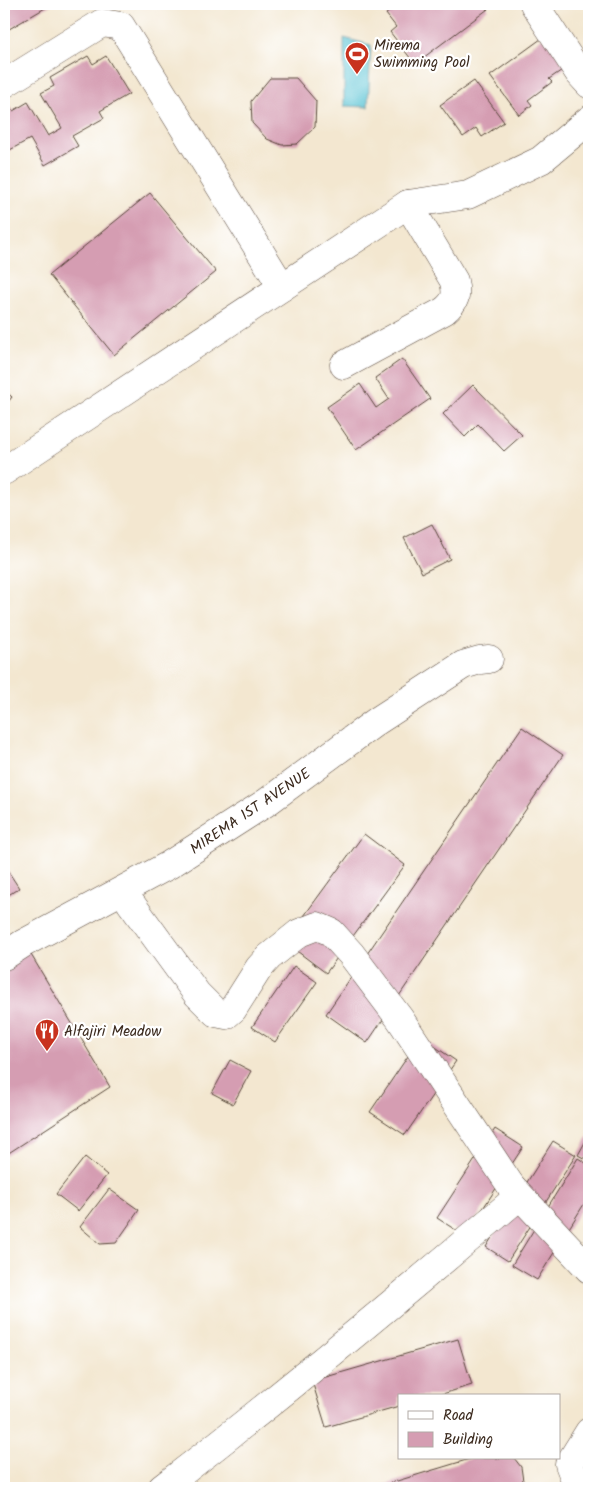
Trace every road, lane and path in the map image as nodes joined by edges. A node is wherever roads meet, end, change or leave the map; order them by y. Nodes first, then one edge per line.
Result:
1 (534, 4) edge
2 (4, 84) edge
3 (589, 84) edge
4 (589, 120) edge
5 (408, 204) junction
6 (282, 287) junction
7 (344, 365) dead end
8 (4, 471) edge
9 (489, 659) dead end
10 (130, 902) dead end
11 (4, 956) edge
12 (511, 1186) junction
13 (589, 1269) edge
14 (589, 1432) edge
15 (162, 1488) edge
16 (578, 1488) edge

1 - 3 street
2 - 6 street
4 - 5 street
5 - 6 street
5 - 7 street
6 - 8 street
9 - 11 street, MIREMA 1ST AVENUE
10 - 12 street
12 - 13 street
12 - 15 street
14 - 16 street

